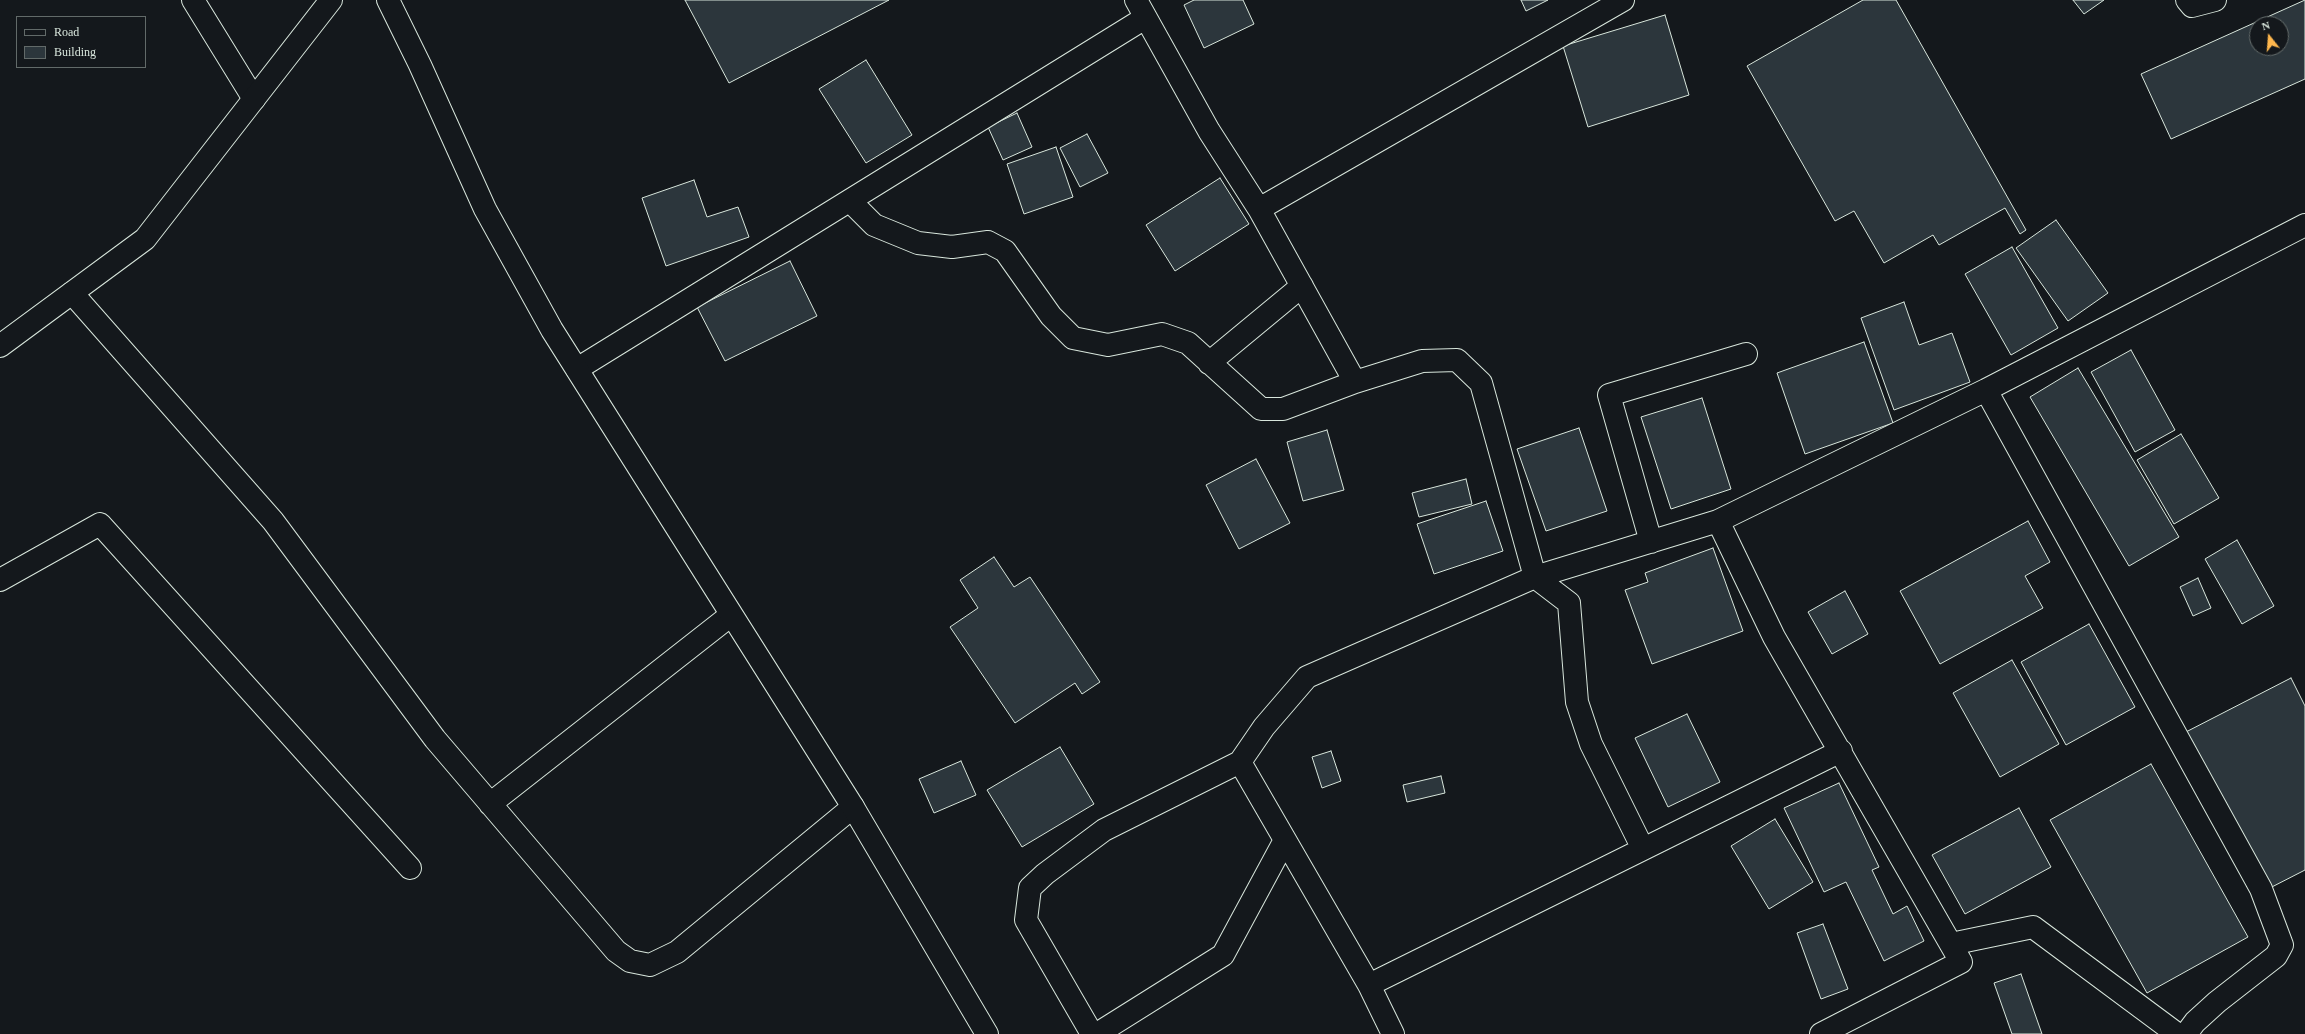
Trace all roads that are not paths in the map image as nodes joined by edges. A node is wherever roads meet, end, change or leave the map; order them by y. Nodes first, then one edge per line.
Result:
1 (193, 0) edge
2 (331, 0) edge
3 (388, 0) edge
4 (1623, 0) edge
5 (2187, 0) edge
6 (2215, 0) edge
7 (1143, 6) edge
8 (254, 99) junction
9 (850, 200) junction
10 (1259, 209) junction
11 (2305, 225) edge
12 (1302, 286) junction
13 (72, 293) junction
14 (0, 346) edge
15 (1746, 354) dead end
16 (1209, 363) junction
17 (577, 369) junction
18 (1355, 382) junction
19 (1986, 390) junction
20 (1718, 521) junction
21 (1651, 542) junction
22 (1535, 577) junction
23 (0, 580) edge
24 (731, 614) junction
25 (1841, 751) junction
26 (1240, 762) junction
27 (490, 804) junction
28 (853, 807) junction
29 (1285, 840) junction
30 (1643, 848) junction
31 (410, 868) dead end
32 (1951, 944) junction
33 (1369, 985) junction
34 (987, 1034) edge
35 (1092, 1034) edge
36 (1097, 1034) edge
37 (1393, 1034) edge
38 (1821, 1034) edge
39 (2177, 1034) edge
40 (2186, 1034) edge

1 - 8 street
2 - 8 street
3 - 17 street
4 - 10 street
5 - 6 street
7 - 9 street
7 - 10 street
8 - 13 street
9 - 16 street
9 - 17 street
10 - 12 street
11 - 19 street
12 - 16 street
12 - 18 street
13 - 14 street
13 - 27 street
15 - 21 street
16 - 18 street
17 - 24 street
18 - 22 street
19 - 20 street
19 - 40 street
20 - 21 street
20 - 25 street
21 - 22 street
22 - 26 street
22 - 30 street
23 - 31 street
24 - 27 street
24 - 28 street
25 - 30 street
25 - 32 street
26 - 29 street
26 - 35 street
27 - 28 street
28 - 34 street
29 - 33 street
29 - 36 street
30 - 33 street
32 - 38 street
32 - 39 street
33 - 37 street

